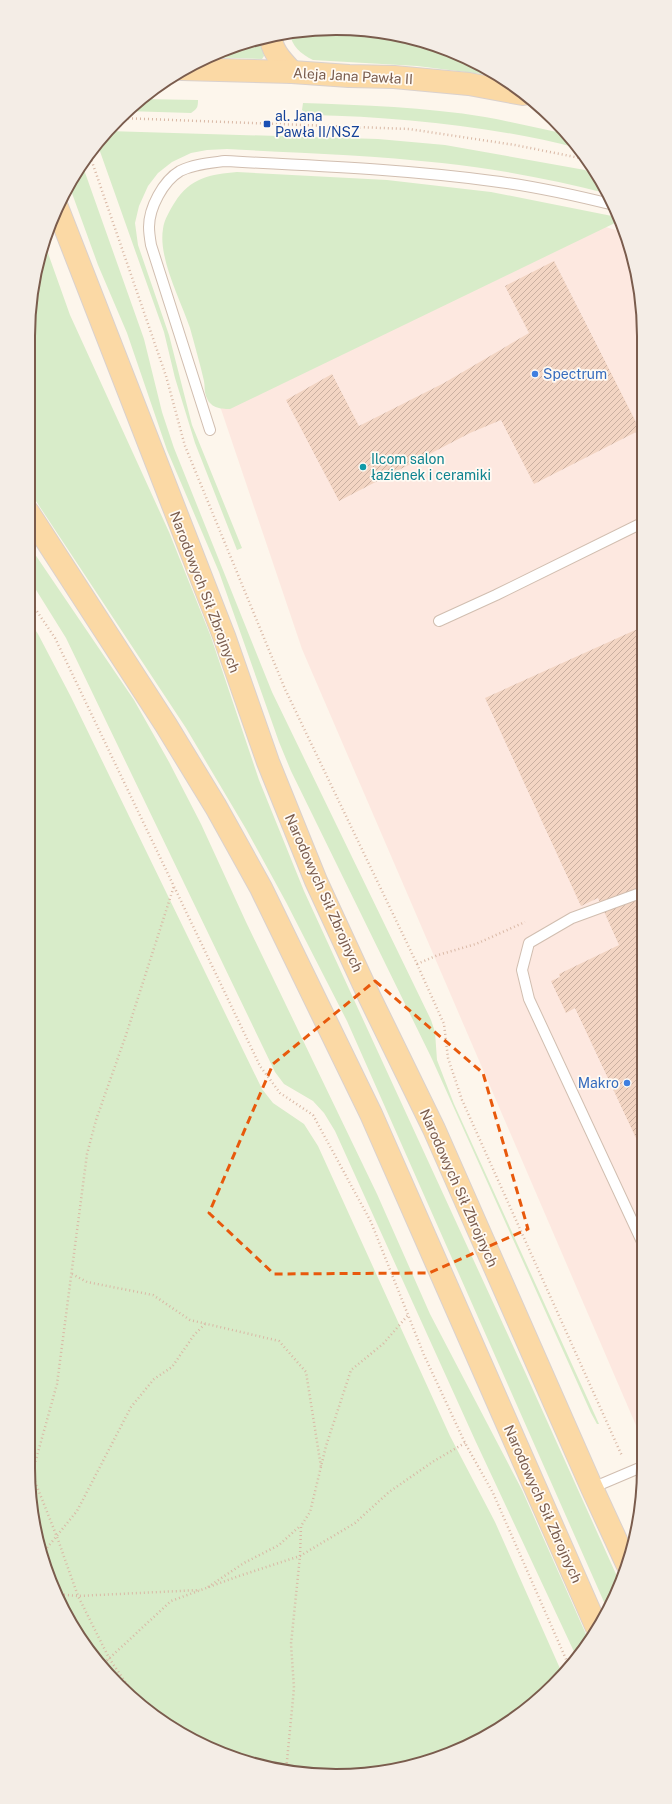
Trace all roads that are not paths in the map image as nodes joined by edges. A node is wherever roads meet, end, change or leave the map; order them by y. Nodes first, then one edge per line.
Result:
1 (272, 42) edge
2 (197, 69) edge
3 (292, 72) junction
4 (512, 92) edge
5 (606, 203) edge
6 (60, 216) edge
7 (210, 430) dead end
8 (35, 523) edge
9 (637, 525) edge
10 (439, 621) dead end
11 (637, 894) edge
12 (637, 1229) edge
13 (637, 1469) edge
14 (592, 1488) junction
15 (624, 1557) edge
16 (594, 1622) edge

1 - 3 main road
2 - 3 main road, Aleja Jana Pawła II
3 - 4 main road, Aleja Jana Pawła II
5 - 7 lane
6 - 14 main road, Narodowych Sił Zbrojnych
8 - 16 main road, Narodowych Sił Zbrojnych
9 - 10 lane
11 - 12 lane
13 - 14 lane
14 - 15 main road, Narodowych Sił Zbrojnych

